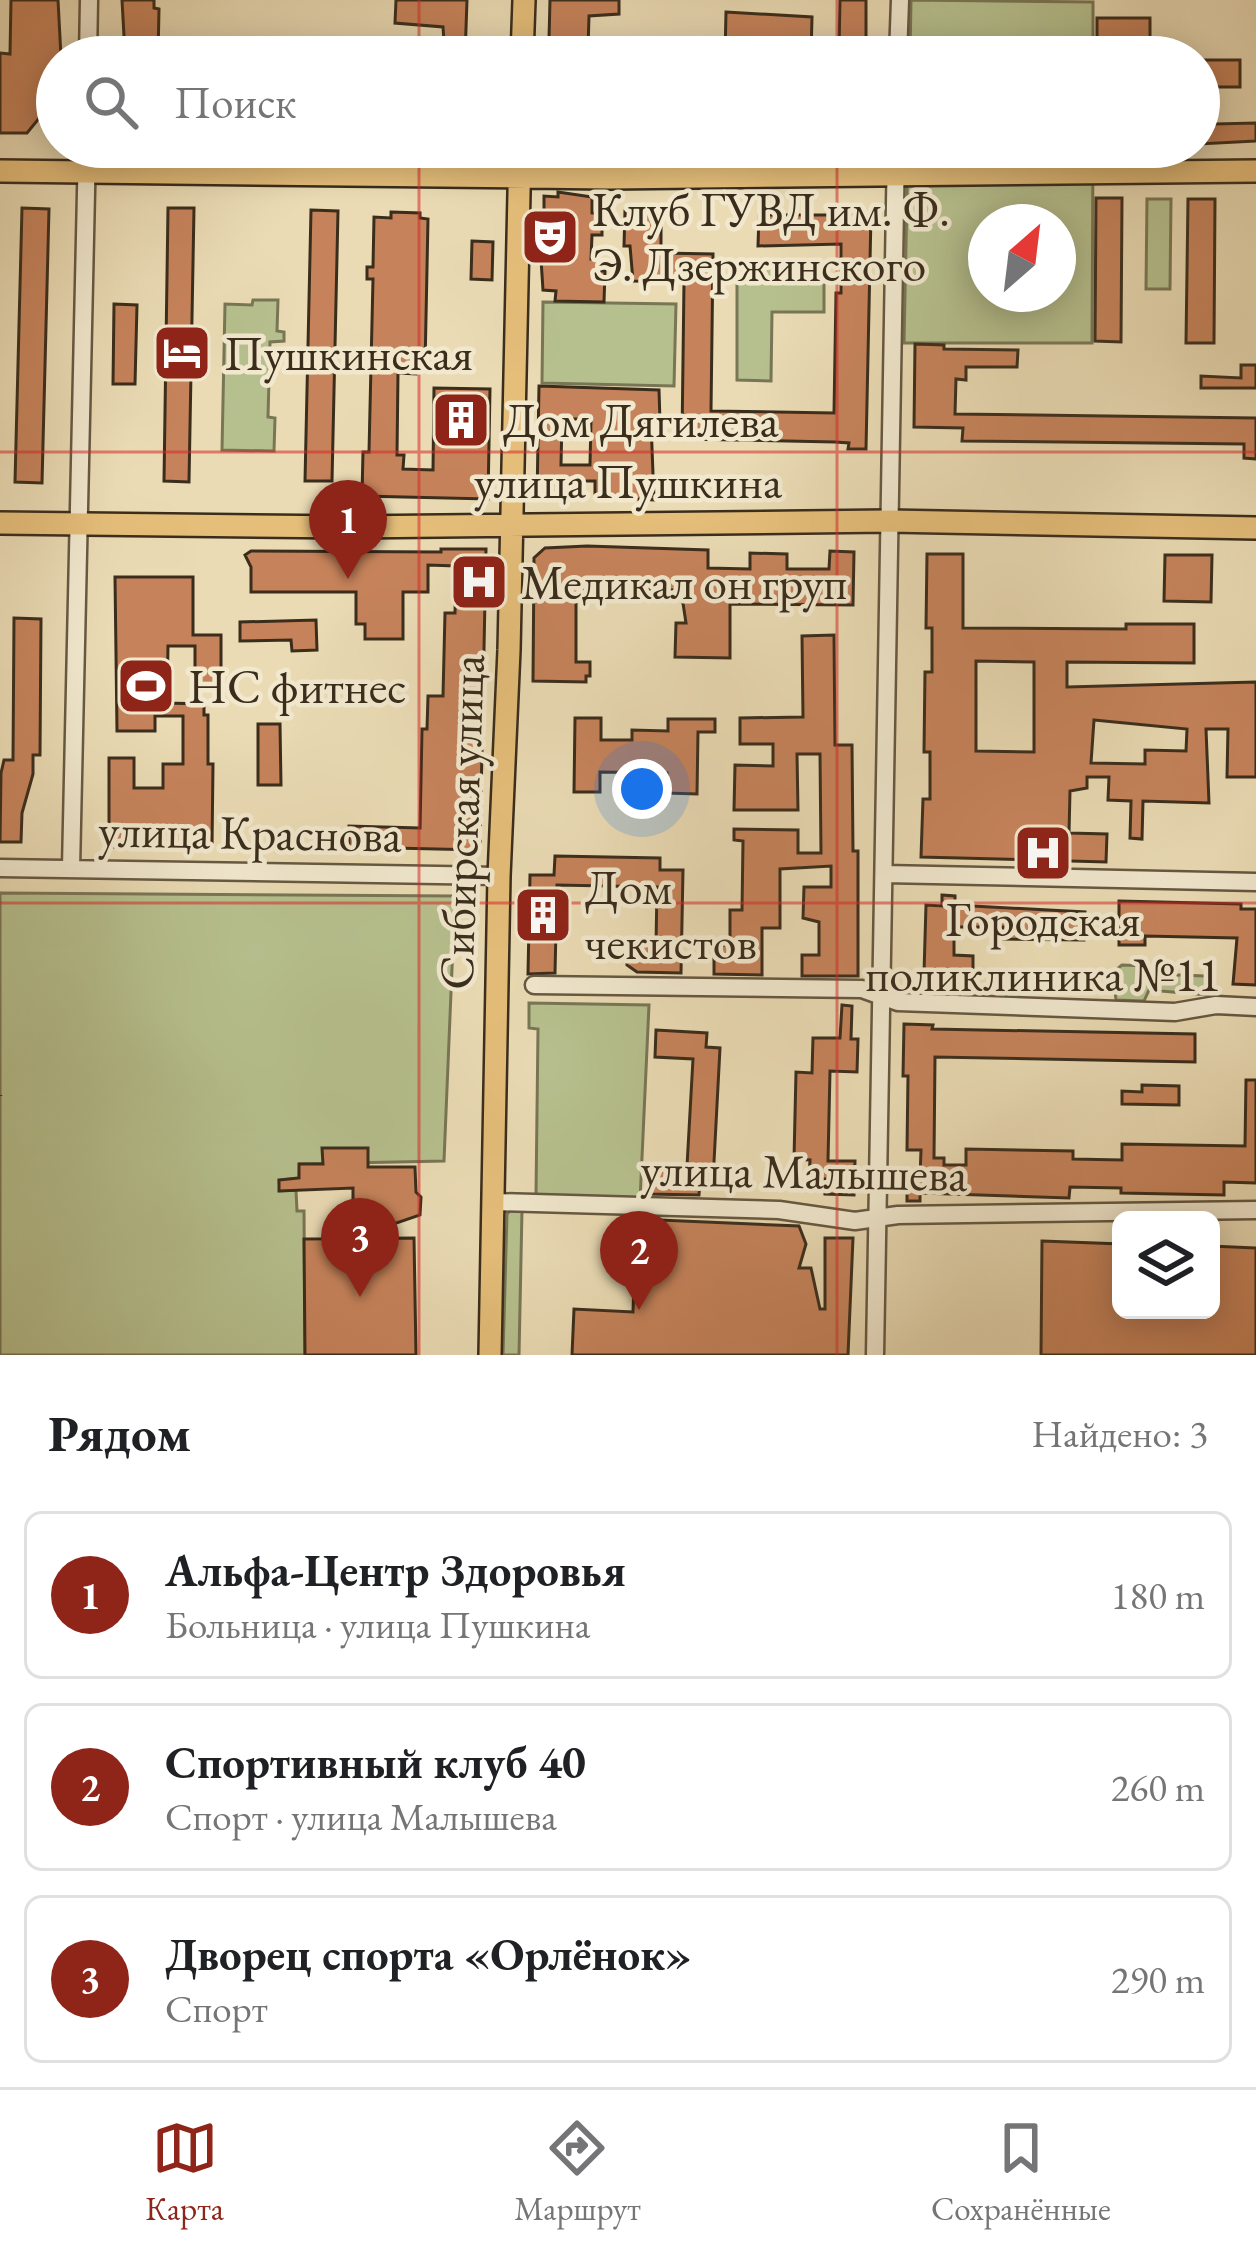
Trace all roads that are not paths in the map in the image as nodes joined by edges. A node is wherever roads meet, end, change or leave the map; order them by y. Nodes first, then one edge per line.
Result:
1 (89, 0) edge
2 (524, 0) edge
3 (900, 0) edge
4 (88, 36) edge
5 (523, 36) edge
6 (899, 36) edge
7 (87, 168) edge
8 (519, 168) edge
9 (895, 168) edge
10 (0, 171) edge
11 (1256, 171) edge
12 (87, 172) junction
13 (895, 175) junction
14 (519, 177) junction
15 (889, 521) junction
16 (0, 523) edge
17 (80, 523) junction
18 (512, 524) junction
19 (1256, 528) edge
20 (0, 868) edge
21 (71, 868) junction
22 (885, 874) junction
23 (499, 876) junction
24 (1256, 882) edge
25 (534, 985) dead end
26 (880, 997) junction
27 (1256, 1007) edge
28 (495, 1202) junction
29 (1256, 1210) edge
30 (876, 1219) junction
31 (490, 1355) edge
32 (875, 1355) edge

1 - 4 street
2 - 5 main road
3 - 6 street
7 - 12 street
8 - 14 main road, Сибирская улица
9 - 13 street
10 - 12 main road
11 - 13 main road
12 - 14 main road
12 - 17 street
13 - 14 main road
13 - 15 street
14 - 18 main road, Сибирская улица
15 - 18 main road, улица Пушкина
15 - 19 main road, улица Пушкина
15 - 22 street
16 - 17 main road, улица Пушкина
17 - 18 main road, улица Пушкина
17 - 21 street
18 - 23 main road, Сибирская улица
20 - 21 street, улица Краснова
21 - 23 street, улица Краснова
22 - 24 street
22 - 26 street
23 - 28 main road, Сибирская улица
25 - 26 street
26 - 27 street
26 - 30 street
28 - 30 street, улица Малышева
28 - 31 main road, Сибирская улица
29 - 30 street, улица Малышева
30 - 32 street

